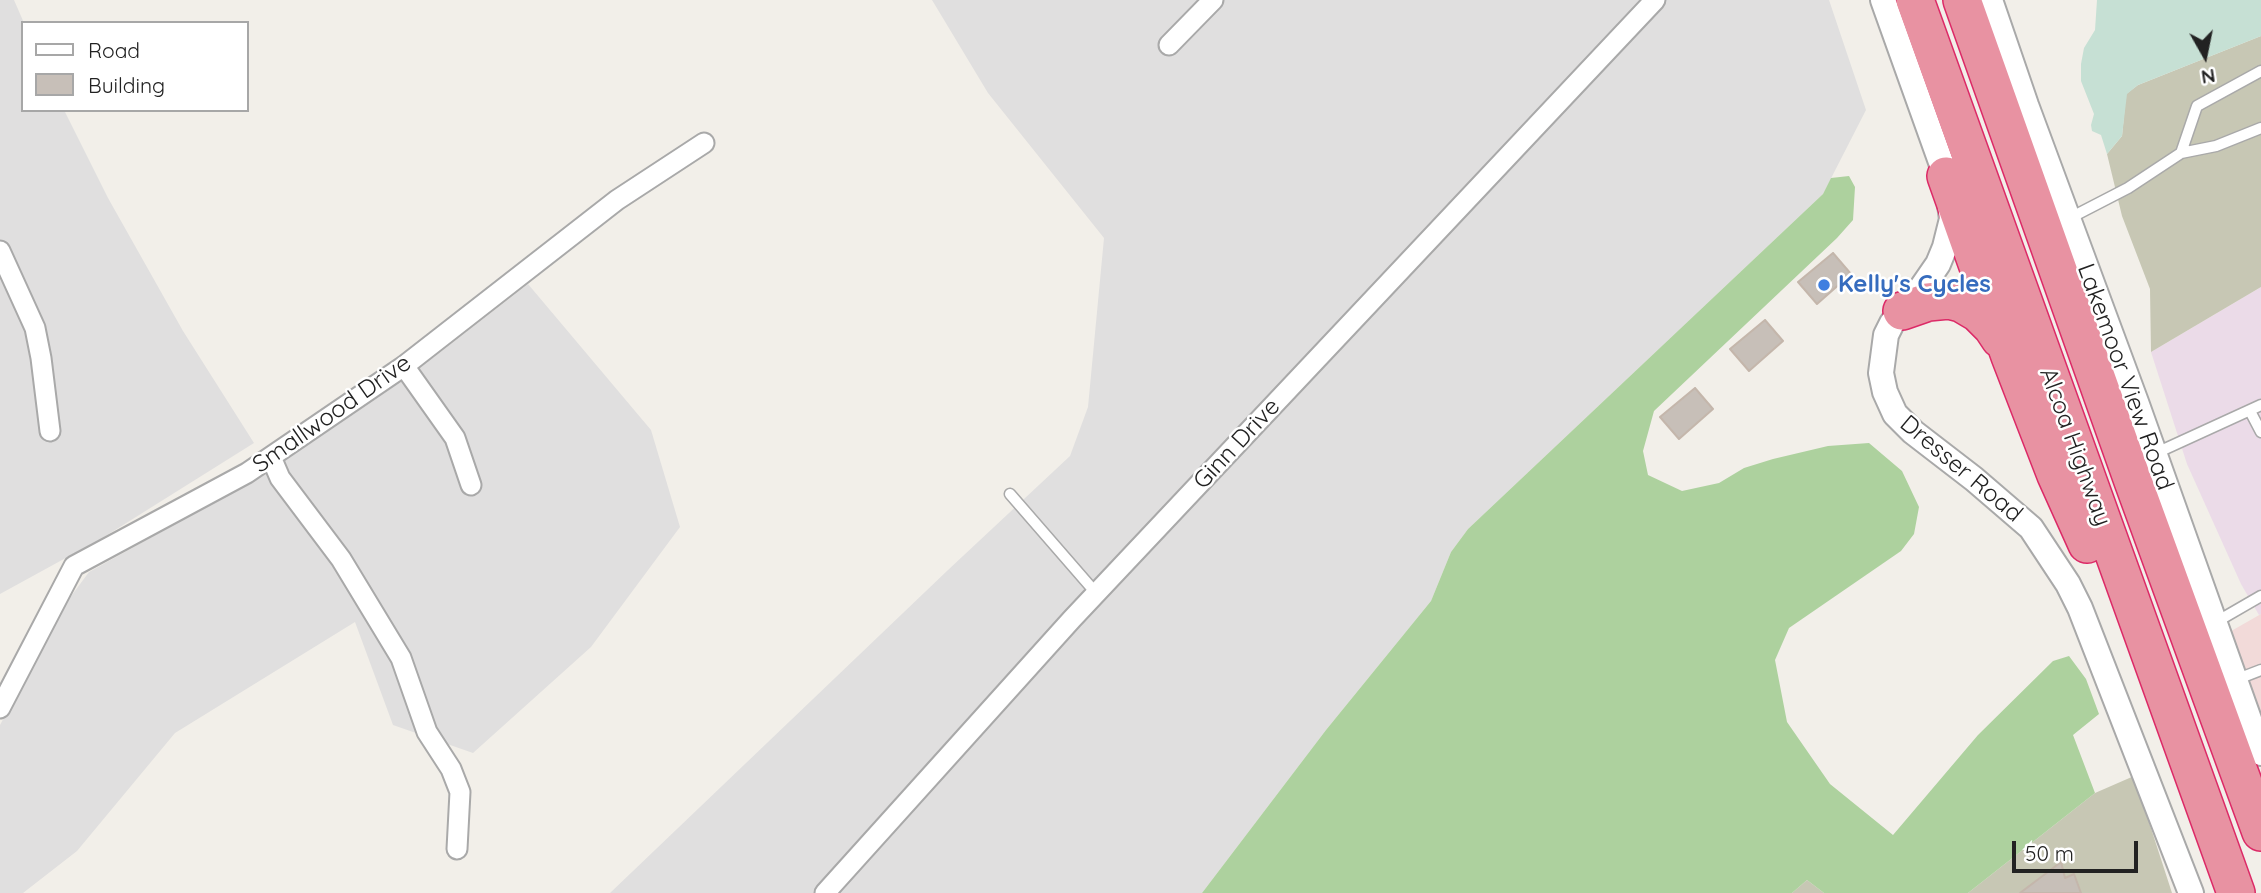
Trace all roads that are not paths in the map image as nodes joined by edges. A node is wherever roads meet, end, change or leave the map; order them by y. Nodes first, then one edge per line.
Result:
1 (1213, 0) edge
2 (1655, 0) edge
3 (1884, 0) edge
4 (1915, 0) edge
5 (1962, 0) edge
6 (1990, 0) edge
7 (1169, 46) dead end
8 (2261, 71) edge
9 (2261, 128) edge
10 (704, 143) dead end
11 (2181, 153) junction
12 (1946, 176) junction
13 (2067, 219) junction
14 (0, 251) edge
15 (5, 274) edge
16 (1902, 311) junction
17 (2010, 356) junction
18 (404, 366) junction
19 (2261, 405) edge
20 (2250, 411) junction
21 (50, 431) dead end
22 (2261, 432) edge
23 (2153, 454) junction
24 (271, 457) junction
25 (471, 485) dead end
26 (1010, 494) dead end
27 (1096, 593) junction
28 (2261, 596) edge
29 (2214, 622) junction
30 (2261, 670) edge
31 (2235, 680) junction
32 (0, 708) edge
33 (2261, 753) edge
34 (2261, 832) edge
35 (457, 849) dead end
36 (825, 893) edge
37 (2191, 893) edge
38 (2225, 893) edge
39 (2236, 893) edge

1 - 7 street
2 - 27 street, Ginn Drive
3 - 12 street, Dresser Road
4 - 39 highway, Alcoa Highway
5 - 34 highway, Alcoa Highway
6 - 13 street, Lakemoor View Road
8 - 11 lane
9 - 11 lane
10 - 18 street, Smallwood Drive
11 - 13 lane
12 - 16 street, Dresser Road
12 - 17 highway
13 - 23 street, Lakemoor View Road
14 - 15 street
15 - 21 street
16 - 17 highway
16 - 37 street, Dresser Road
17 - 38 highway
18 - 24 street, Smallwood Drive
18 - 25 street
19 - 20 lane
20 - 22 lane
20 - 23 lane
23 - 29 street, Lakemoor View Road
24 - 32 street, Smallwood Drive
24 - 35 street
26 - 27 lane
27 - 36 street, Ginn Drive
28 - 29 lane
29 - 31 street, Lakemoor View Road
30 - 31 lane
31 - 33 street, Lakemoor View Road

